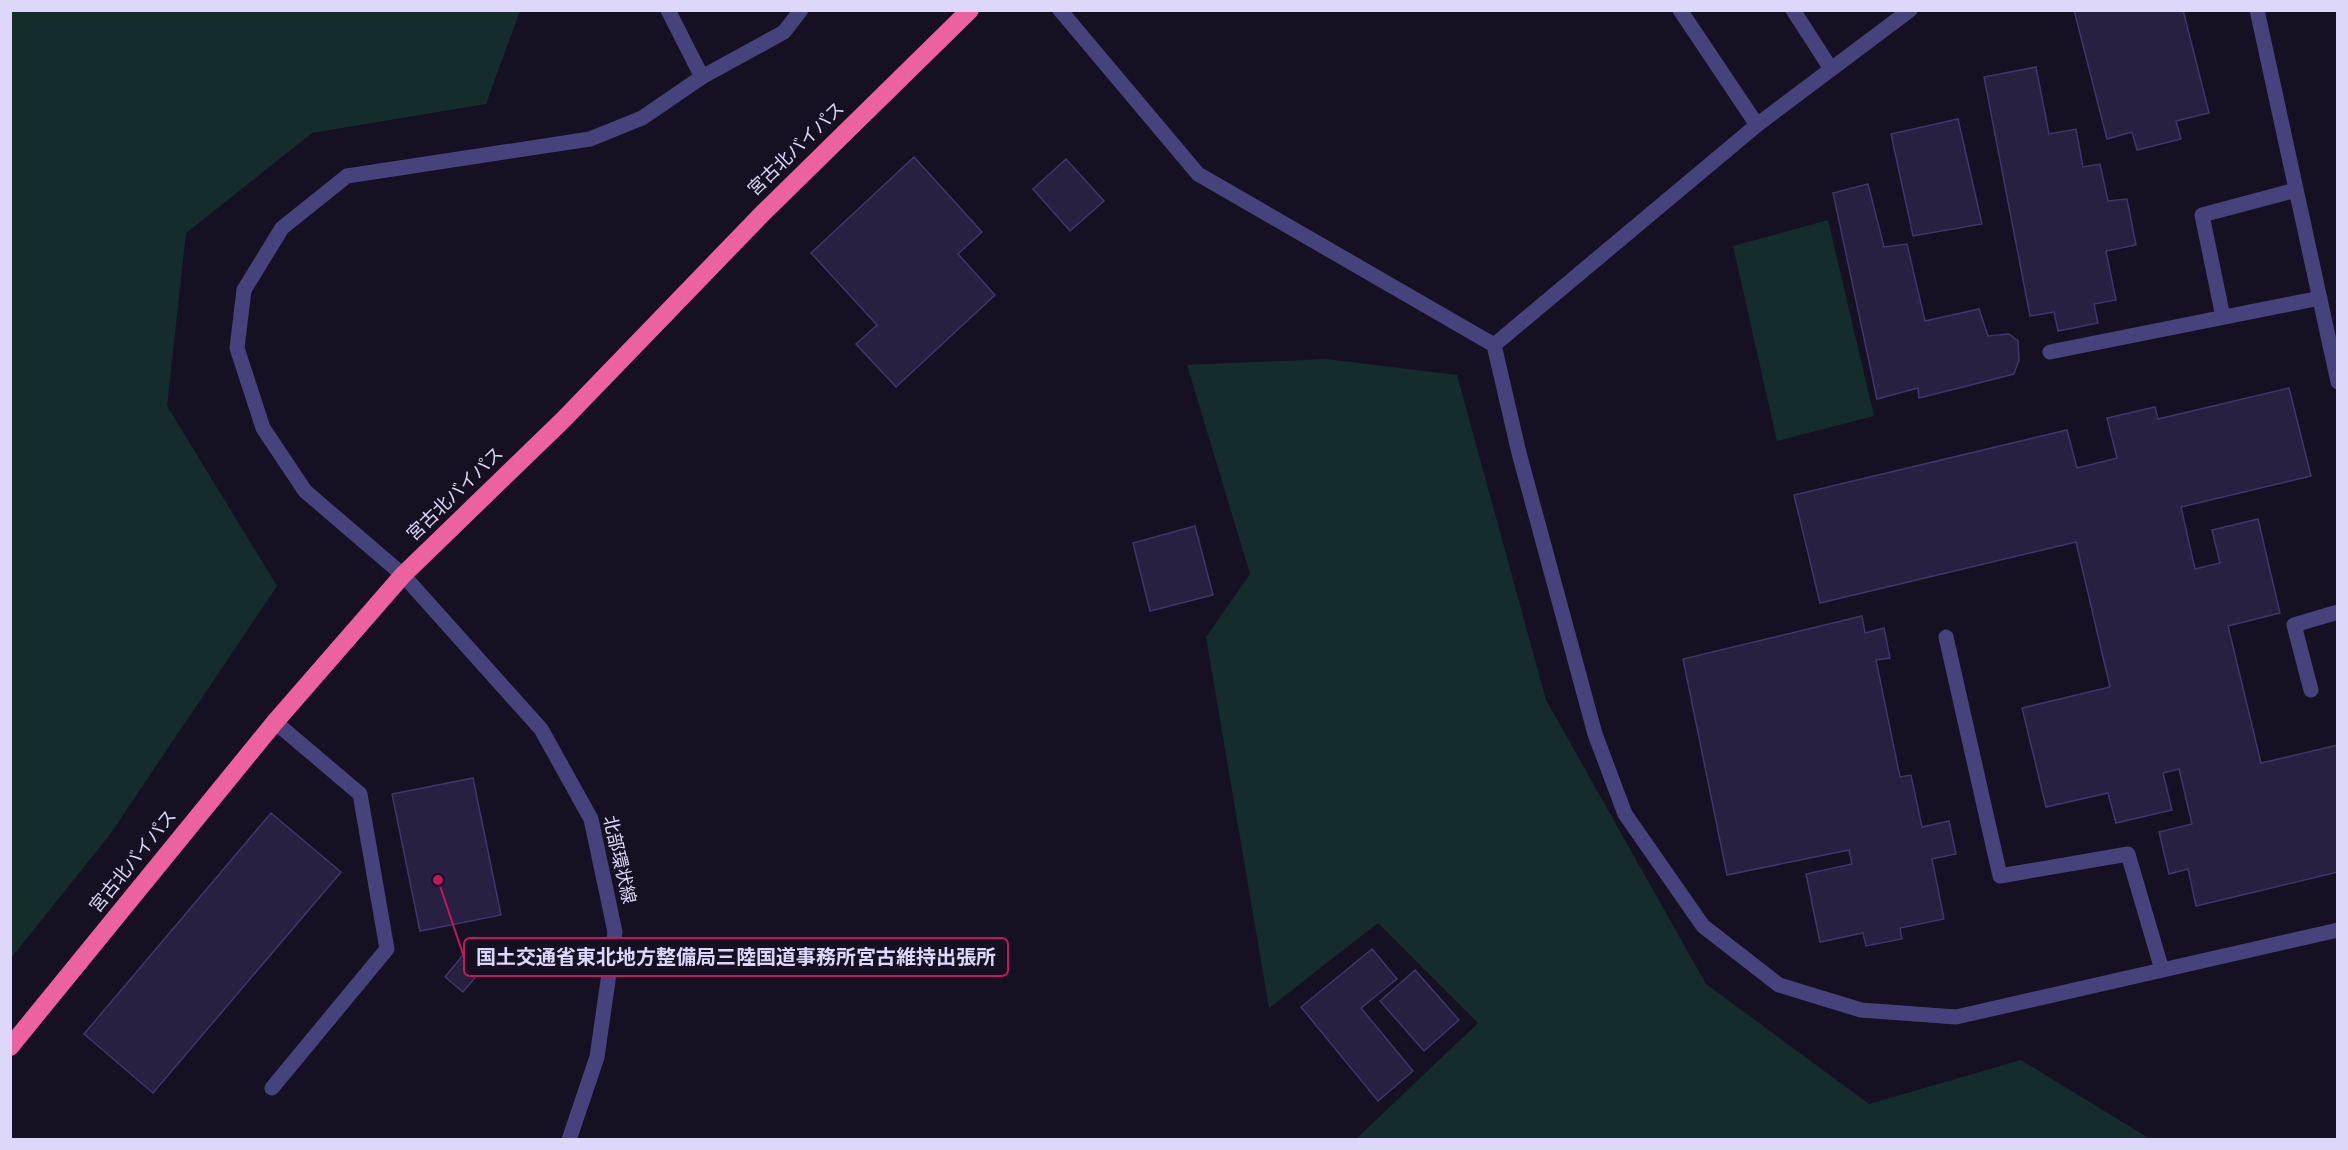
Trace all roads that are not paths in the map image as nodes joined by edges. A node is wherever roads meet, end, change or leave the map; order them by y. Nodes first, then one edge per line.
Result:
1 (668, 10) edge
2 (801, 10) edge
3 (970, 10) edge
4 (1060, 10) edge
5 (1680, 10) edge
6 (1793, 10) edge
7 (1910, 10) edge
8 (2257, 10) edge
9 (1831, 69) junction
10 (702, 77) junction
11 (1757, 125) junction
12 (2296, 190) junction
13 (2320, 298) junction
14 (2223, 317) junction
15 (1494, 345) junction
16 (2050, 352) dead end
17 (2337, 382) edge
18 (403, 575) junction
19 (2337, 612) edge
20 (1946, 637) dead end
21 (2311, 690) dead end
22 (275, 722) junction
23 (2337, 930) edge
24 (2162, 970) junction
25 (10, 1047) edge
26 (272, 1088) dead end
27 (569, 1140) edge

1 - 10 street
2 - 10 street, 北部環状線
3 - 18 highway, 宮古北バイパス
4 - 15 street
5 - 11 street
6 - 9 street
7 - 9 street
8 - 12 street
9 - 11 street
10 - 18 street, 北部環状線
11 - 15 street
12 - 13 street
12 - 14 street
13 - 14 street
13 - 17 street
14 - 16 street
15 - 24 street
18 - 22 highway, 宮古北バイパス
18 - 27 street, 北部環状線
19 - 21 street
20 - 24 street
22 - 25 highway, 宮古北バイパス
22 - 26 street
23 - 24 street

